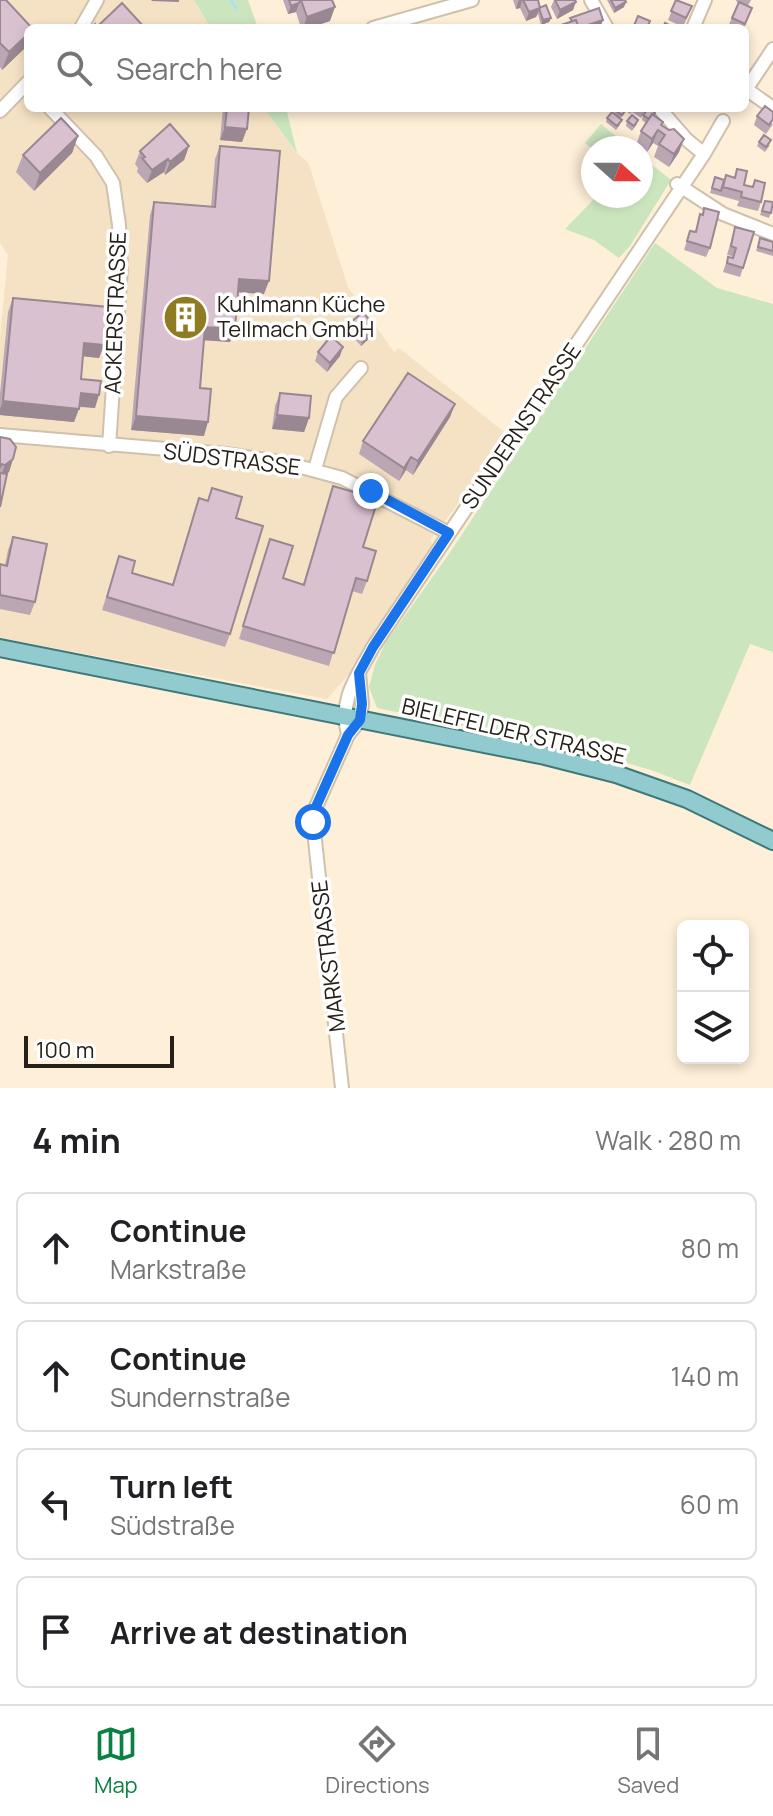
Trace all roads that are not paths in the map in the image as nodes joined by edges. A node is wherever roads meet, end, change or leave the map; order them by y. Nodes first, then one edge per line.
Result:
1 (97, 0) edge
2 (472, 0) edge
3 (591, 0) edge
4 (705, 0) edge
5 (86, 24) edge
6 (387, 24) edge
7 (605, 24) edge
8 (695, 24) edge
9 (773, 49) edge
10 (749, 85) edge
11 (24, 87) edge
12 (749, 92) edge
13 (773, 108) edge
14 (0, 111) edge
15 (54, 112) edge
16 (663, 112) edge
17 (730, 112) edge
18 (701, 152) junction
19 (679, 185) junction
20 (773, 234) edge
21 (361, 368) dead end
22 (0, 435) edge
23 (109, 446) junction
24 (315, 469) junction
25 (449, 533) junction
26 (0, 648) edge
27 (352, 718) junction
28 (773, 841) edge
29 (342, 1088) edge

1 - 5 street
2 - 6 street
3 - 7 street
4 - 8 street
9 - 10 street
11 - 14 street
12 - 13 street
15 - 23 street, ACKERSTRASSE
16 - 18 street
17 - 18 street, SUNDERNSTRASSE
18 - 19 street, SUNDERNSTRASSE
19 - 20 street
19 - 25 street, SUNDERNSTRASSE
21 - 24 street
22 - 23 street, SÜDSTRASSE
23 - 24 street, SÜDSTRASSE
24 - 25 street, SÜDSTRASSE
25 - 27 street, SUNDERNSTRASSE
26 - 27 main road, BIELEFELDER STRASSE
27 - 28 main road, BIELEFELDER STRASSE
27 - 29 street, MARKSTRASSE

